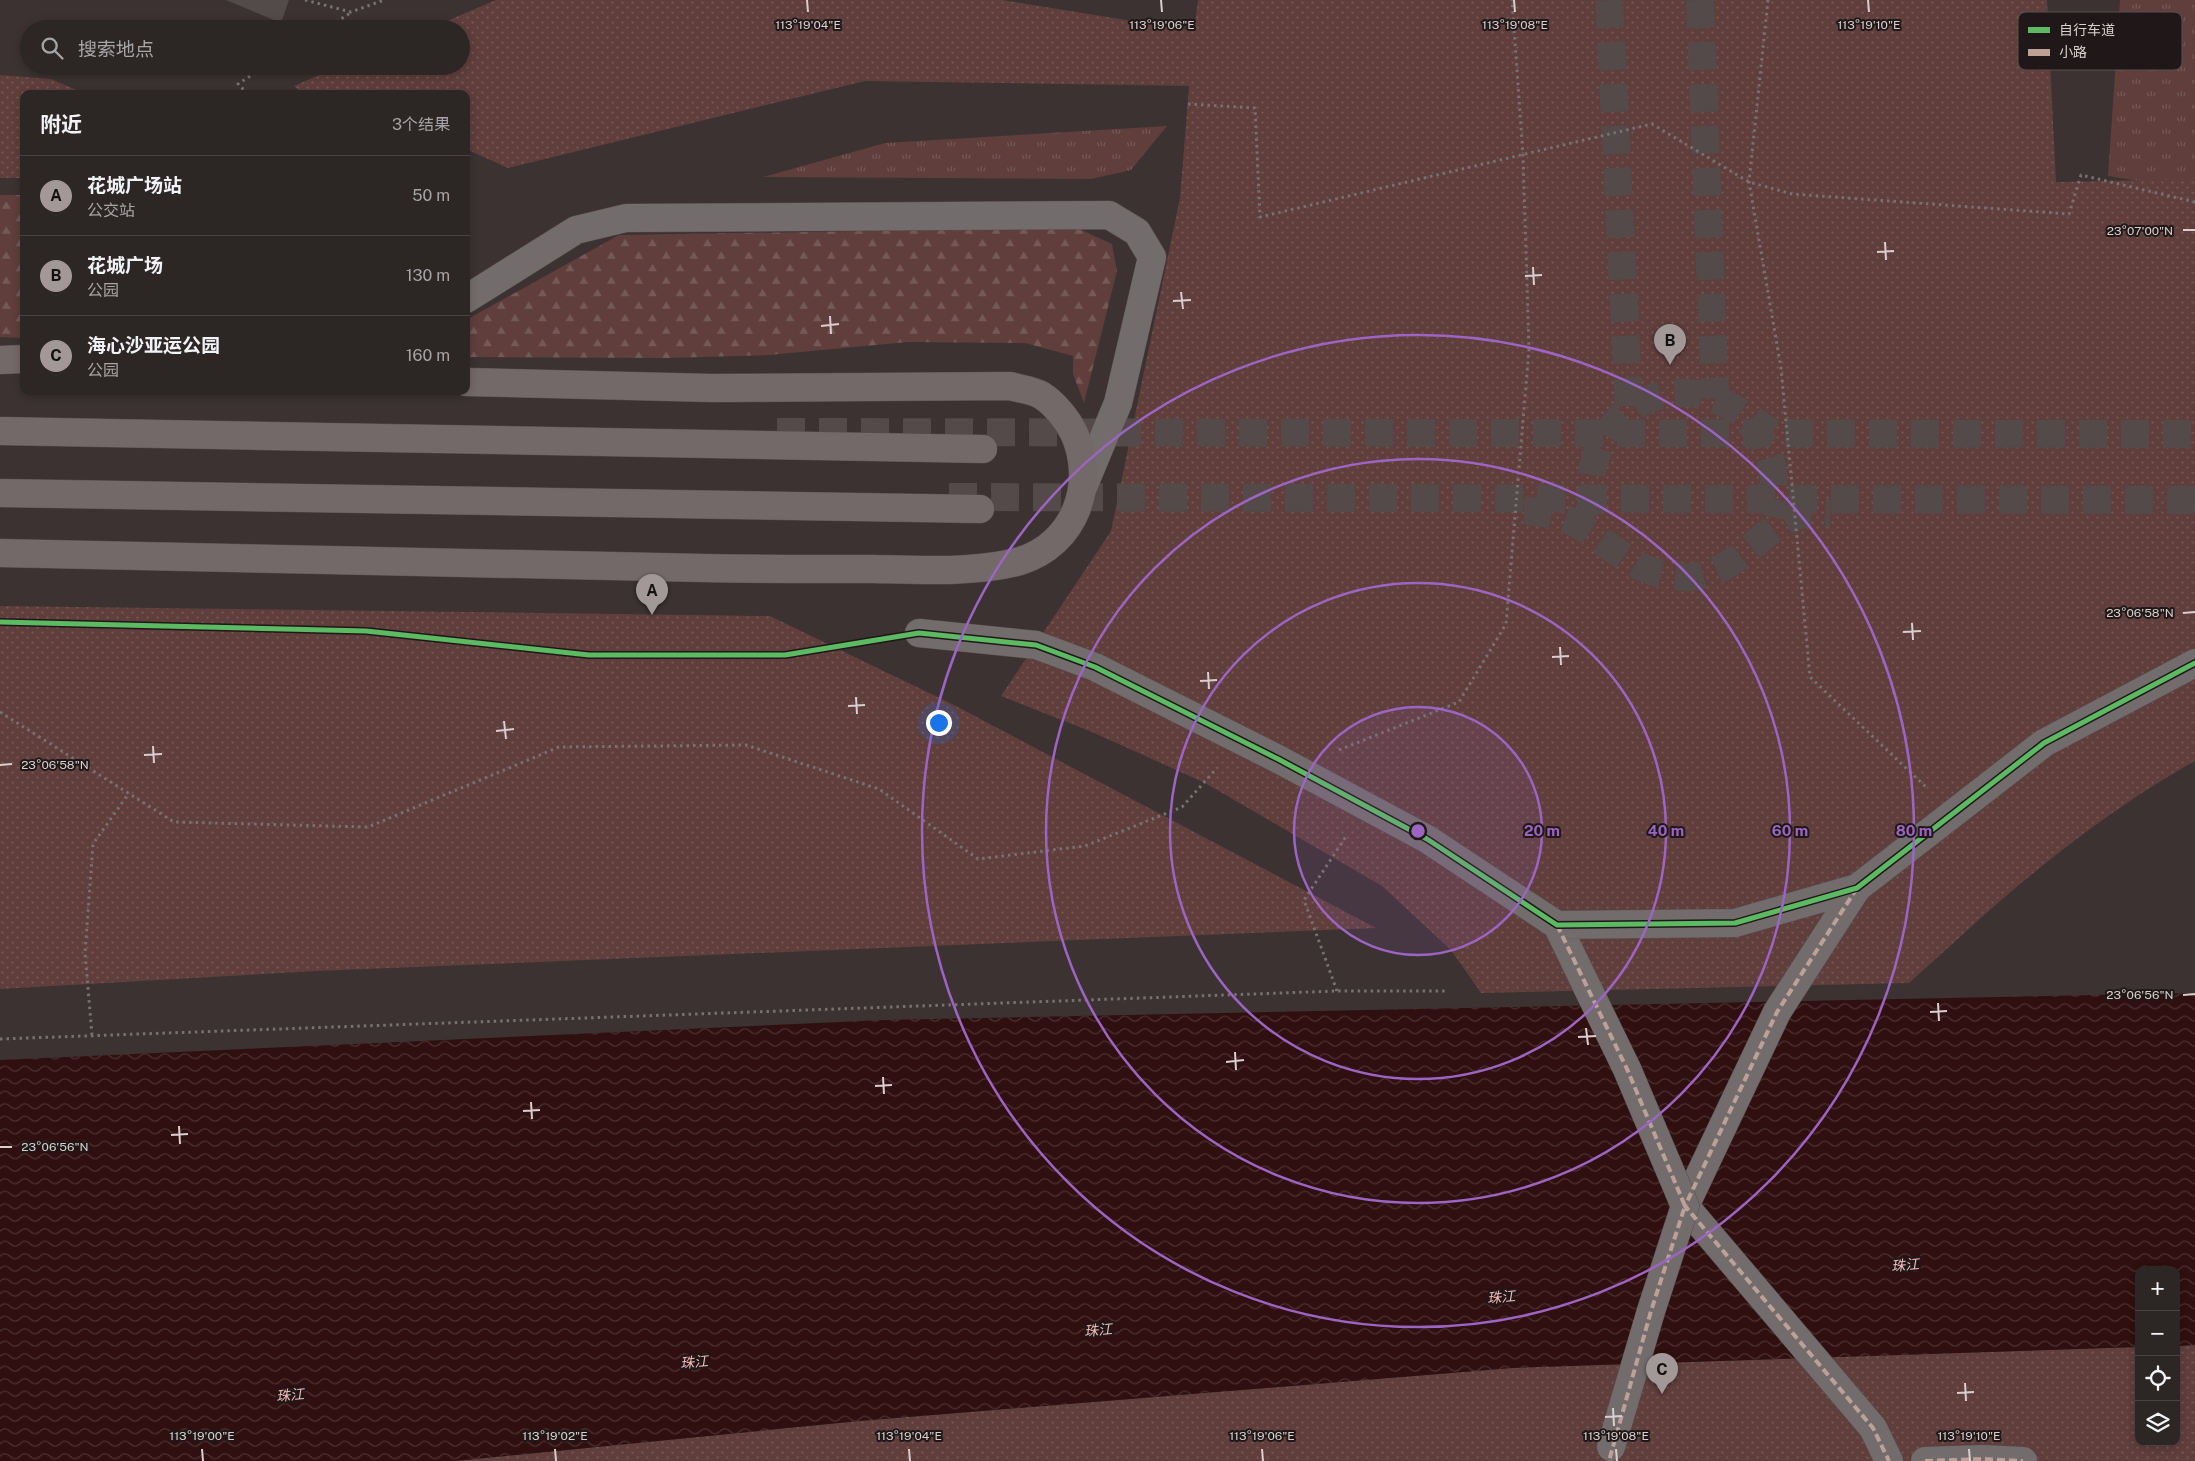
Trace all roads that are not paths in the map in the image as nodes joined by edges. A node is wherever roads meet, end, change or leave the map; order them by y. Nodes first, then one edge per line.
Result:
1 (470, 296) edge
2 (20, 359) edge
3 (0, 360) edge
4 (470, 382) edge
5 (0, 430) edge
6 (983, 449) dead end
7 (1083, 487) junction
8 (0, 493) edge
9 (980, 509) dead end
10 (0, 553) edge
11 (919, 633) dead end
12 (2195, 663) edge
13 (1857, 888) junction
14 (1557, 925) junction
15 (1685, 1206) junction
16 (1610, 1454) edge
17 (1889, 1461) edge
18 (1925, 1461) edge
19 (2023, 1461) edge

1 - 7 street
2 - 3 main road
4 - 7 main road
5 - 6 main road
7 - 10 main road
8 - 9 main road
11 - 14 street
12 - 13 street
13 - 14 street
13 - 15 street
14 - 15 street, bridge
15 - 16 street, bridge
15 - 17 street
18 - 19 street

